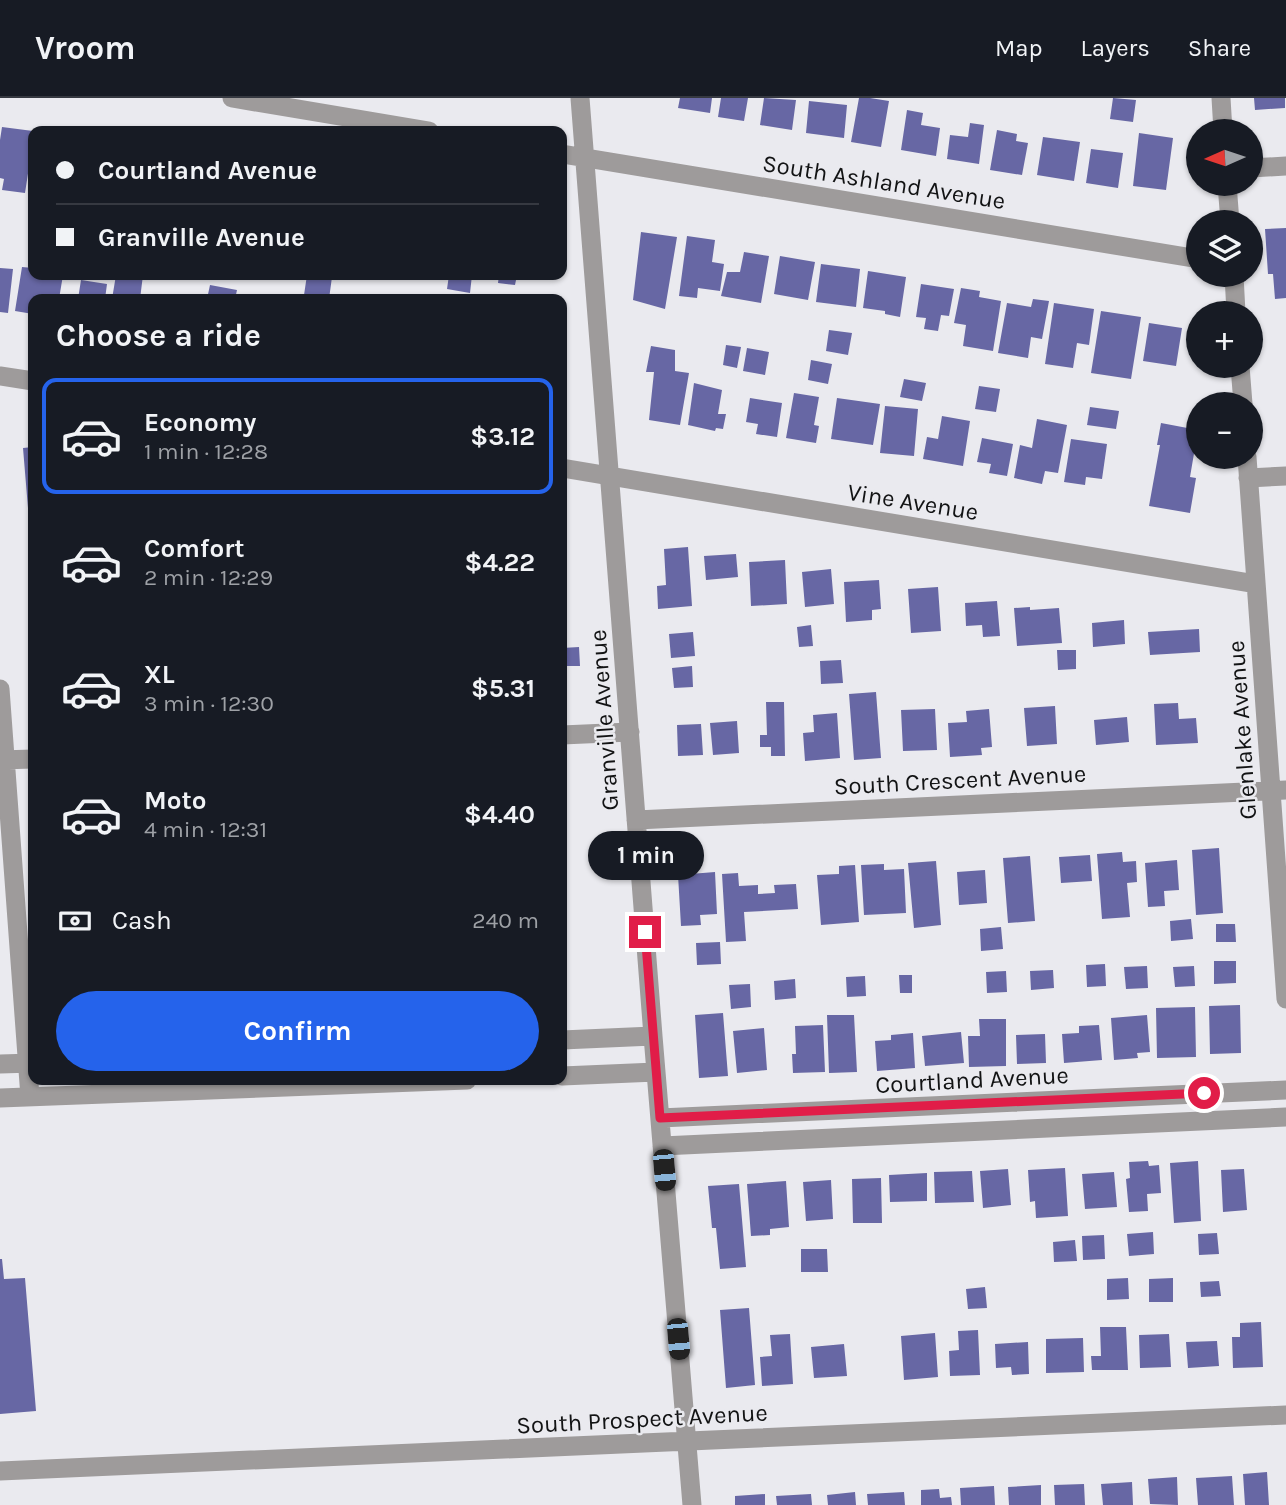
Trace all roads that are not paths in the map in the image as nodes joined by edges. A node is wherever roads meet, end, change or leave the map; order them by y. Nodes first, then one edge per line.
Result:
1 (232, 98) edge
2 (580, 98) edge
3 (1220, 98) edge
4 (1222, 119) edge
5 (399, 126) edge
6 (567, 155) edge
7 (585, 158) junction
8 (1286, 166) edge
9 (1264, 167) edge
10 (1186, 257) edge
11 (0, 376) edge
12 (28, 380) edge
13 (567, 469) edge
14 (1248, 469) edge
15 (610, 476) junction
16 (1286, 476) edge
17 (1248, 478) junction
18 (1256, 584) junction
19 (0, 689) edge
20 (630, 732) junction
21 (567, 735) edge
22 (28, 759) edge
23 (3, 760) edge
24 (1279, 790) edge
25 (636, 820) junction
26 (1286, 999) edge
27 (653, 1035) junction
28 (567, 1040) edge
29 (28, 1041) edge
30 (28, 1063) edge
31 (0, 1064) edge
32 (656, 1072) junction
33 (567, 1076) edge
34 (30, 1085) edge
35 (338, 1085) edge
36 (1286, 1090) edge
37 (30, 1097) junction
38 (0, 1098) edge
39 (1286, 1117) edge
40 (660, 1118) junction
41 (662, 1146) junction
42 (1286, 1415) edge
43 (686, 1441) junction
44 (0, 1471) edge
45 (692, 1505) edge

1 - 5 street
2 - 7 street, Granville Avenue
3 - 4 street
6 - 7 street, South Ashland Avenue
7 - 10 street, South Ashland Avenue
7 - 15 street, Granville Avenue
8 - 9 street
11 - 12 street
13 - 15 street, Vine Avenue
14 - 17 street, Glenlake Avenue
15 - 18 street, Vine Avenue
15 - 20 street, Granville Avenue
16 - 17 street
17 - 18 street, Glenlake Avenue
18 - 24 street, Glenlake Avenue
19 - 23 street
20 - 21 street
20 - 25 street, Granville Avenue
22 - 23 street
23 - 29 street
24 - 25 street, South Crescent Avenue
24 - 26 street, Glenlake Avenue
25 - 27 street, Granville Avenue
27 - 28 street
27 - 32 street, Granville Avenue
30 - 31 street
32 - 33 street
32 - 40 street, Granville Avenue
34 - 37 street
35 - 37 street
36 - 40 street, Courtland Avenue
37 - 38 street
39 - 41 street, Courtland Avenue
40 - 41 street, Granville Avenue
41 - 43 street, Granville Avenue
42 - 43 street, South Prospect Avenue
43 - 44 street, South Prospect Avenue
43 - 45 street, Granville Avenue

